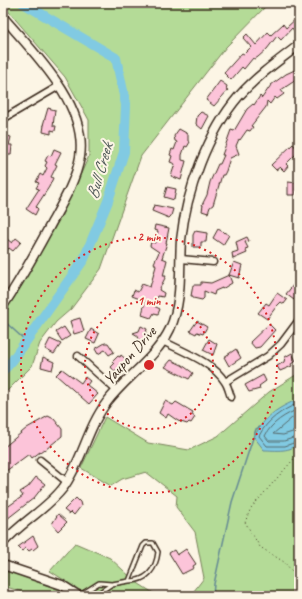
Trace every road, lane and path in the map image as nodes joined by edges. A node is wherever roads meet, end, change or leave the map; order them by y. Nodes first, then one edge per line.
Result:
1 (3, 17) edge
2 (299, 45) edge
3 (59, 86) junction
4 (3, 119) edge
5 (180, 259) junction
6 (213, 262) dead end
7 (3, 306) edge
8 (299, 320) edge
9 (163, 341) junction
10 (78, 356) dead end
11 (225, 382) junction
12 (117, 391) junction
13 (231, 396) dead end
14 (299, 453) edge
15 (40, 460) dead end
16 (67, 482) junction
17 (3, 543) edge
18 (3, 566) edge
19 (129, 580) junction
20 (299, 580) edge
21 (112, 584) junction
22 (79, 596) edge
23 (94, 596) edge

1 - 3 street
2 - 5 street, Yaupon Drive
3 - 4 street
3 - 7 street
5 - 6 street
5 - 9 street, Yaupon Drive
8 - 11 street
9 - 11 street
9 - 12 street, Yaupon Drive
10 - 12 street
11 - 13 street
12 - 16 street, Yaupon Drive
14 - 20 path
15 - 16 street
16 - 17 street, Yaupon Drive
18 - 22 street
19 - 19 lane
19 - 21 lane
21 - 22 lane
21 - 23 lane

